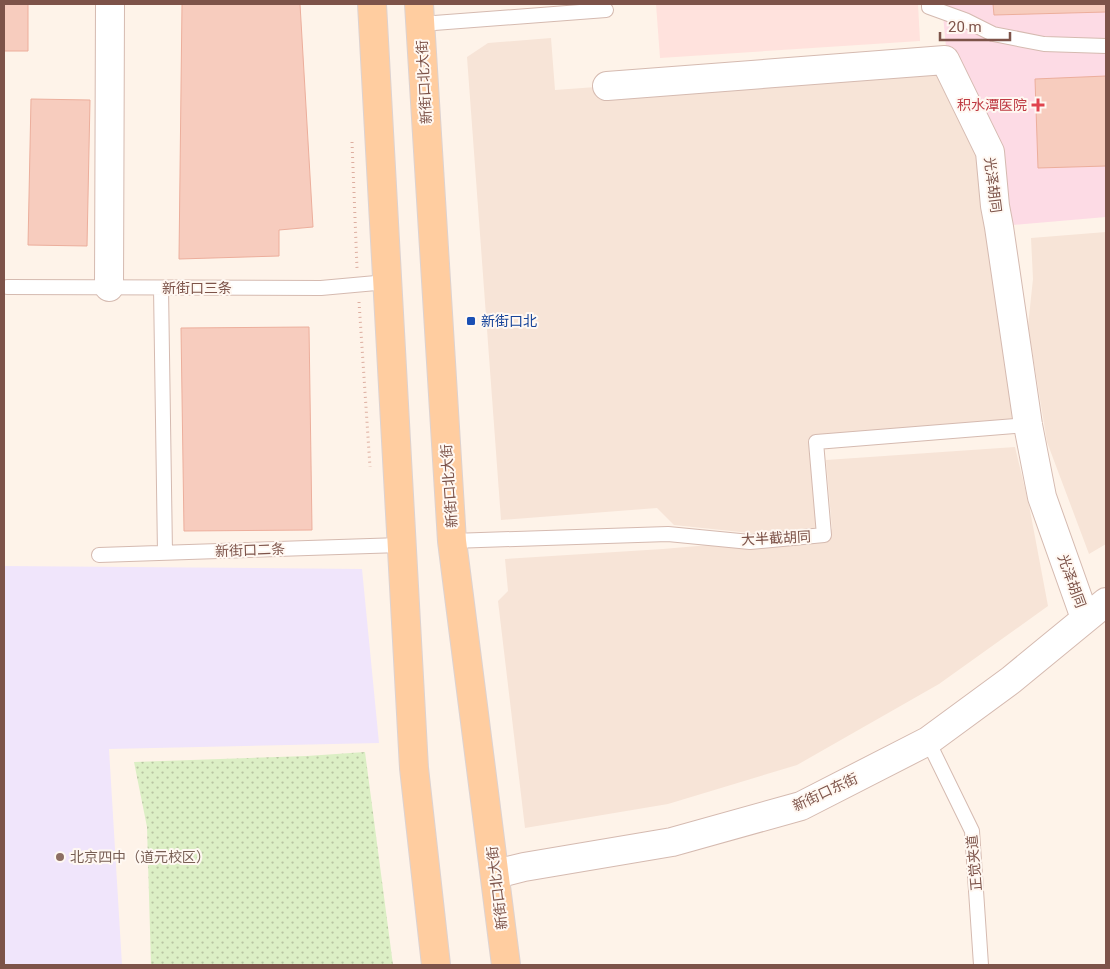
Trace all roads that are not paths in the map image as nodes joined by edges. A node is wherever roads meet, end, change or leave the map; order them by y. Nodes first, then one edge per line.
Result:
1 (110, 4) edge
2 (372, 4) edge
3 (929, 5) edge
4 (606, 10) dead end
5 (420, 14) edge
6 (1106, 46) edge
7 (607, 86) dead end
8 (387, 282) junction
9 (6, 287) dead end
10 (108, 287) junction
11 (162, 288) junction
12 (1028, 425) junction
13 (452, 541) junction
14 (401, 545) junction
15 (165, 553) junction
16 (99, 555) dead end
17 (1096, 610) edge
18 (928, 741) junction
19 (496, 874) junction
20 (436, 965) edge
21 (506, 965) edge
22 (981, 965) edge

1 - 10 street
2 - 8 main road
3 - 6 lane
4 - 5 lane
5 - 13 main road, 新街口北大街
7 - 12 street, 光泽胡同
8 - 11 lane, 新街口三条
8 - 14 main road
9 - 10 lane, 新街口三条
10 - 11 lane, 新街口三条
11 - 15 lane
12 - 13 lane, 大半截胡同
12 - 17 street, 光泽胡同
13 - 19 main road, 新街口北大街
14 - 15 lane, 新街口二条
14 - 20 main road
15 - 16 lane, 新街口二条
17 - 18 street, 新街口东街
18 - 19 street, 新街口东街
18 - 22 lane, 正觉夹道
19 - 21 main road, 新街口北大街

